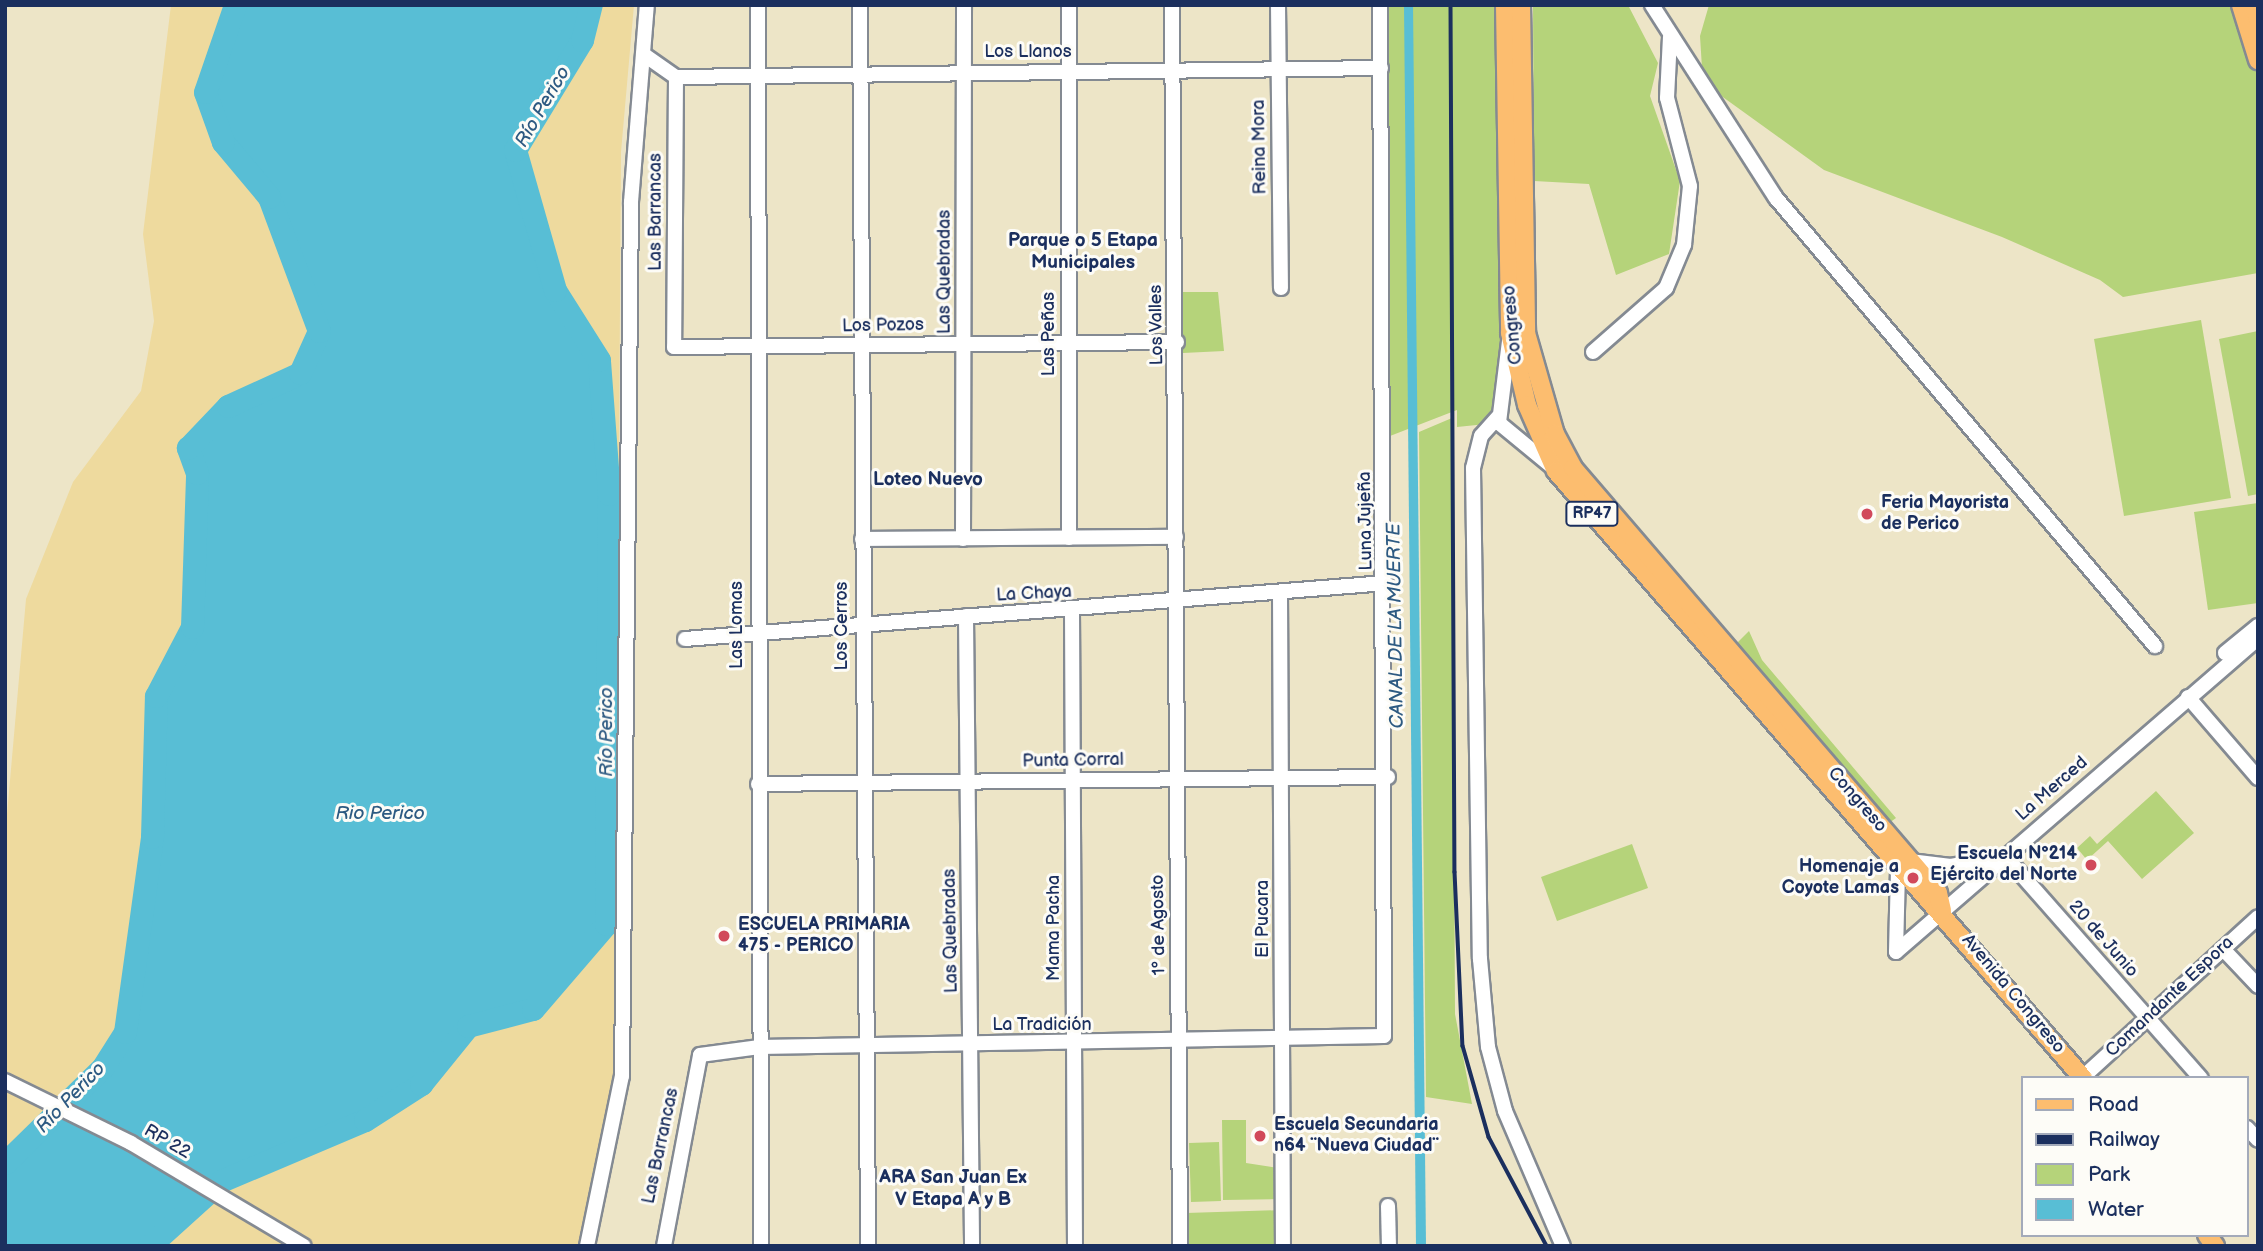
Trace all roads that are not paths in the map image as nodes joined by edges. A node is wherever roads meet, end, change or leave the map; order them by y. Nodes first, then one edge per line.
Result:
1 (647, 5) edge
2 (758, 5) edge
3 (860, 5) edge
4 (964, 5) edge
5 (1069, 5) edge
6 (1172, 5) edge
7 (1278, 5) edge
8 (1380, 5) edge
9 (1505, 5) edge
10 (1521, 5) edge
11 (1652, 5) edge
12 (2241, 5) edge
13 (2254, 5) edge
14 (2258, 19) edge
15 (1670, 37) junction
16 (643, 54) junction
17 (2258, 60) edge
18 (1381, 68) junction
19 (1172, 69) junction
20 (1279, 69) junction
21 (1070, 71) junction
22 (964, 72) junction
23 (676, 76) junction
24 (759, 76) junction
25 (860, 76) junction
26 (1281, 288) dead end
27 (1510, 333) junction
28 (1177, 342) junction
29 (1068, 343) junction
30 (964, 344) junction
31 (863, 346) junction
32 (674, 347) joint
33 (761, 347) junction
34 (1592, 352) dead end
35 (1498, 417) junction
36 (1556, 471) junction
37 (1176, 537) junction
38 (1069, 538) junction
39 (862, 539) junction
40 (963, 539) junction
41 (1386, 583) junction
42 (1280, 593) junction
43 (1175, 603) junction
44 (1072, 611) junction
45 (966, 616) junction
46 (861, 624) junction
47 (2258, 626) edge
48 (755, 635) junction
49 (2258, 638) edge
50 (685, 639) dead end
51 (2155, 646) dead end
52 (2188, 697) junction
53 (1388, 777) junction
54 (1282, 778) junction
55 (2258, 778) edge
56 (1177, 779) junction
57 (1073, 781) junction
58 (967, 782) junction
59 (863, 783) junction
60 (758, 784) junction
61 (2005, 856) junction
62 (1904, 866) junction
63 (1942, 911) junction
64 (2258, 917) edge
65 (2223, 949) junction
66 (2258, 986) edge
67 (2147, 1018) junction
68 (1384, 1036) joint
69 (1283, 1041) junction
70 (1073, 1044) junction
71 (1180, 1044) junction
72 (973, 1045) junction
73 (759, 1047) junction
74 (866, 1048) junction
75 (700, 1055) joint
76 (2082, 1076) edge
77 (2084, 1076) edge
78 (2199, 1076) edge
79 (5, 1081) edge
80 (1388, 1206) dead end
81 (304, 1246) edge
82 (586, 1246) edge
83 (664, 1246) edge
84 (761, 1246) edge
85 (868, 1246) edge
86 (972, 1246) edge
87 (1075, 1246) edge
88 (1181, 1246) edge
89 (1283, 1246) edge
90 (1389, 1246) edge
91 (1563, 1246) edge

1 - 16 street
2 - 24 street, Las Lomas
3 - 25 street, Los Cerros
4 - 22 street, Las Quebradas
5 - 21 street, Las Peñas
6 - 19 street, Los Valles
7 - 20 street, Reina Mora
8 - 18 street, Luna Jujeña
9 - 27 main road, Congreso / RP47
10 - 62 main road, Congreso / RP47
11 - 15 street
12 - 17 main road
13 - 14 main road
15 - 34 street
15 - 51 street
16 - 23 street
16 - 82 street
18 - 20 street, Los Llanos
18 - 41 street, Luna Jujeña
19 - 20 street, Los Llanos
19 - 21 street, Los Llanos
19 - 28 street, Los Valles
20 - 26 street, Reina Mora
21 - 22 street, Los Llanos
21 - 29 street, Las Peñas
22 - 25 street, Los Llanos
22 - 30 street, Las Quebradas
23 - 24 street, Los Llanos
23 - 32 street, Las Barrancas
24 - 25 street, Los Llanos
24 - 33 street, Las Lomas
25 - 31 street, Los Cerros
27 - 35 street
27 - 36 main road, Congreso / RP47
28 - 29 street, Los Pozos
28 - 37 street, Los Valles
29 - 30 street, Los Pozos
29 - 38 street, Las Peñas
30 - 31 street, Los Pozos
30 - 40 street, Las Quebradas
31 - 33 street, Los Pozos
31 - 39 street, Los Cerros
32 - 33 street, Los Pozos
33 - 48 street, Las Lomas
35 - 36 street
35 - 91 street
36 - 62 main road, Congreso / RP47
37 - 38 street
37 - 43 street, Los Valles
38 - 40 street
39 - 40 street
39 - 46 street, Los Cerros
41 - 42 street, La Chaya
41 - 53 street, Luna Jujeña
42 - 43 street, La Chaya
42 - 54 street, El Pucara
43 - 44 street, La Chaya
43 - 56 street, 1º de Agosto
44 - 45 street, La Chaya
44 - 57 street, Mama Pacha
45 - 46 street, La Chaya
45 - 58 street, Las Quebradas
46 - 48 street, La Chaya
46 - 59 street, Los Cerros
47 - 52 street
48 - 50 street, La Chaya
48 - 60 street, Las Lomas
49 - 52 street
52 - 55 street
52 - 61 street, La Merced
53 - 54 street, Punta Corral
53 - 68 street, Luna Jujeña
54 - 56 street, Punta Corral
54 - 69 street, El Pucara
56 - 57 street, Punta Corral
56 - 71 street, 1º de Agosto
57 - 58 street, Punta Corral
57 - 70 street, Mama Pacha
58 - 59 street, Punta Corral
58 - 72 street, Las Quebradas
59 - 60 street, Punta Corral
59 - 74 street, Los Cerros
60 - 73 street, Las Lomas
61 - 62 street
61 - 63 street, La Merced
61 - 67 street, 20 de Junio
62 - 63 main road, Congreso / RP47
62 - 63 street, La Merced
63 - 76 main road, Avenida Congreso / RP47
64 - 65 street, Comandante Espora
65 - 66 street
65 - 67 street, Comandante Espora
67 - 77 street, Comandante Espora
67 - 78 street, 20 de Junio
68 - 69 street, La Tradición
69 - 71 street, La Tradición
69 - 89 street, El Pucara
70 - 71 street, La Tradición
70 - 72 street, La Tradición
70 - 87 street, Mama Pacha
71 - 88 street, 1º de Agosto
72 - 74 street, La Tradición
72 - 86 street, Las Quebradas
73 - 74 street, La Tradición
73 - 75 street, La Tradición
73 - 84 street, Las Lomas
74 - 85 street, Los Cerros
75 - 83 street, Las Barrancas
79 - 81 street, RP 22
80 - 90 street

